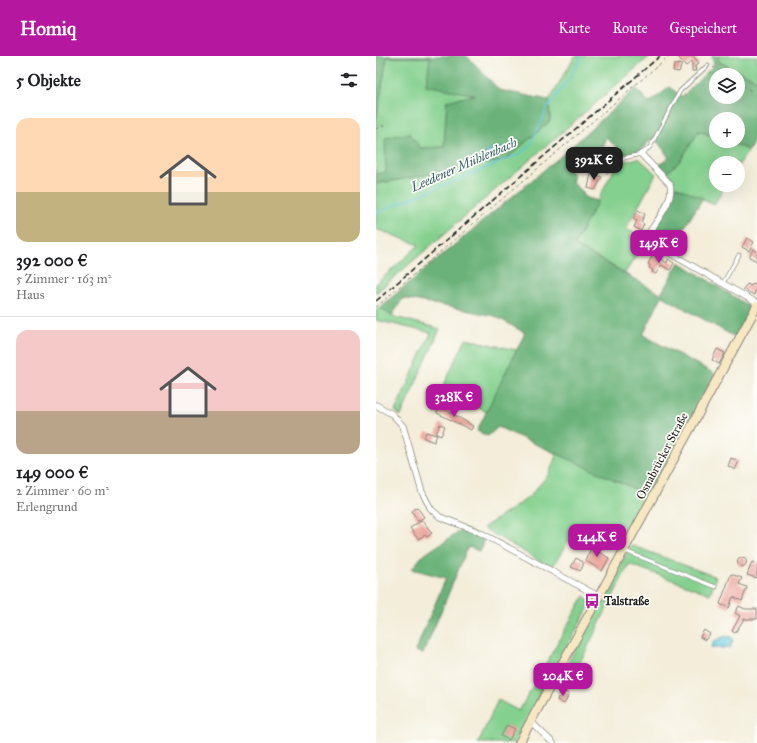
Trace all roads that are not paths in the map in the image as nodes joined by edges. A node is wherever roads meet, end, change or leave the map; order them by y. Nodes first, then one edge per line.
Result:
1 (708, 64) road end
2 (641, 154) junction
3 (608, 170) dead end
4 (739, 255) dead end
5 (723, 284) junction
6 (757, 305) edge
7 (376, 404) edge
8 (625, 550) junction
9 (716, 587) dead end
10 (600, 597) junction
11 (531, 722) junction
12 (519, 743) edge
13 (553, 743) edge

1 - 2 lane
2 - 3 lane
2 - 5 street
4 - 5 lane
5 - 6 street
6 - 8 main road, Osnabrücker Straße
7 - 10 street
8 - 9 lane
8 - 10 main road, Osnabrücker Straße
10 - 11 main road, Osnabrücker Straße
11 - 12 main road, Osnabrücker Straße
11 - 13 street

